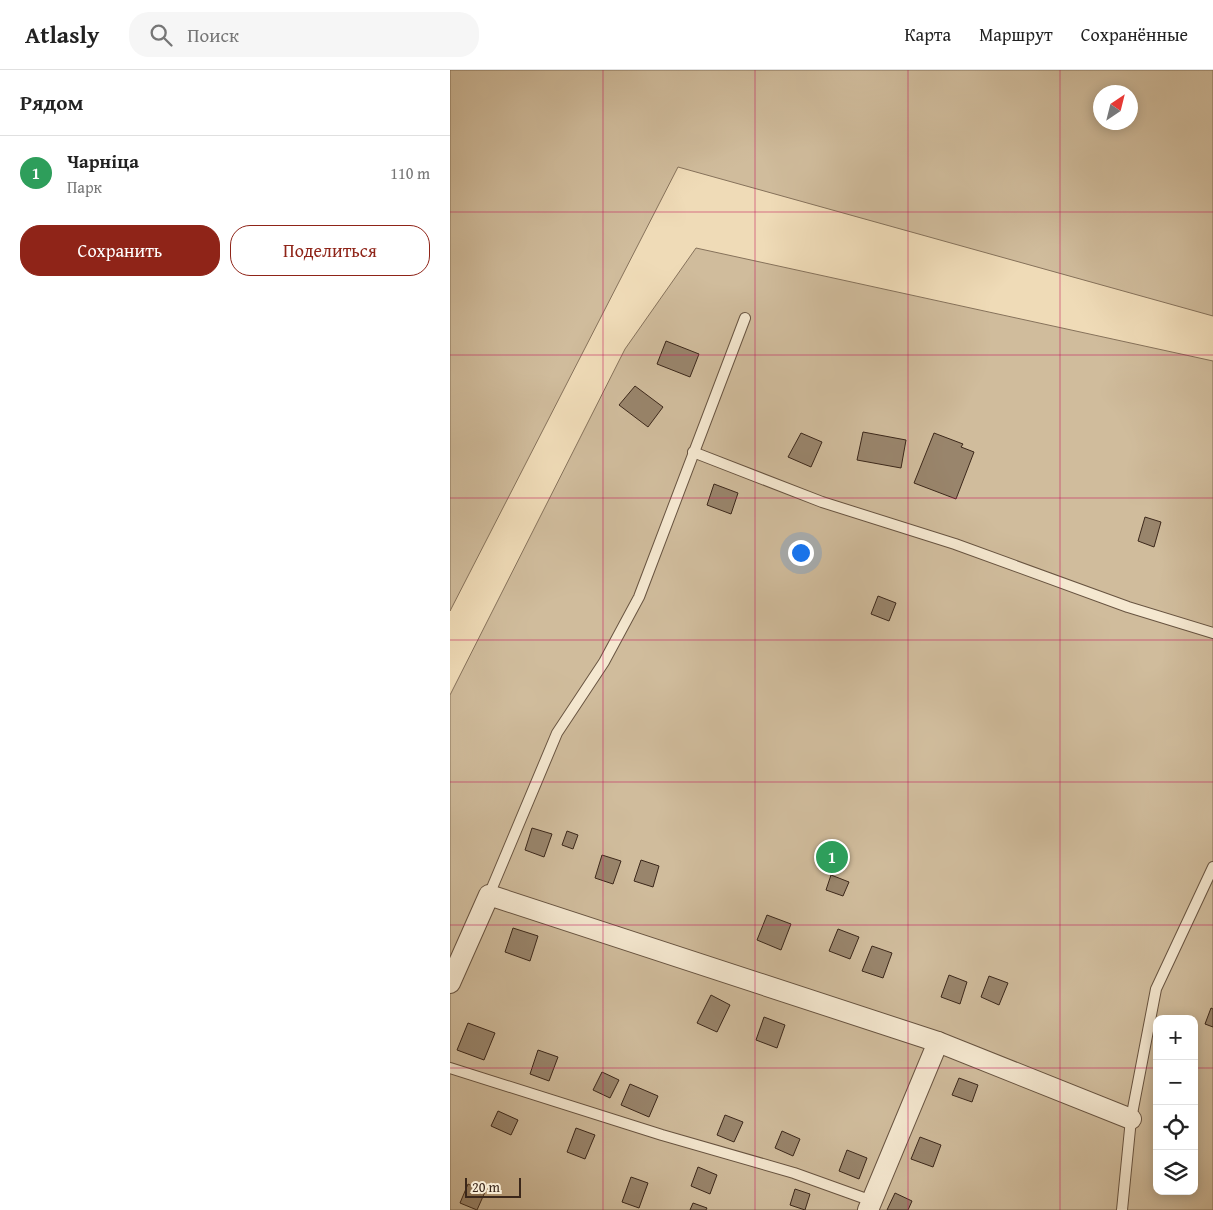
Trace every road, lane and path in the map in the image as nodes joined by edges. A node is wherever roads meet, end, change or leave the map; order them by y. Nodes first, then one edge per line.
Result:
1 (745, 318) dead end
2 (693, 452) junction
3 (1213, 633) edge
4 (1213, 867) edge
5 (489, 895) junction
6 (450, 983) edge
7 (938, 1042) junction
8 (450, 1068) edge
9 (1132, 1119) junction
10 (870, 1205) edge
11 (1122, 1210) edge

1 - 2 lane
2 - 3 lane
2 - 5 lane
4 - 9 lane
5 - 6 street
5 - 7 street
7 - 9 street
7 - 10 street
8 - 10 lane
9 - 11 lane

